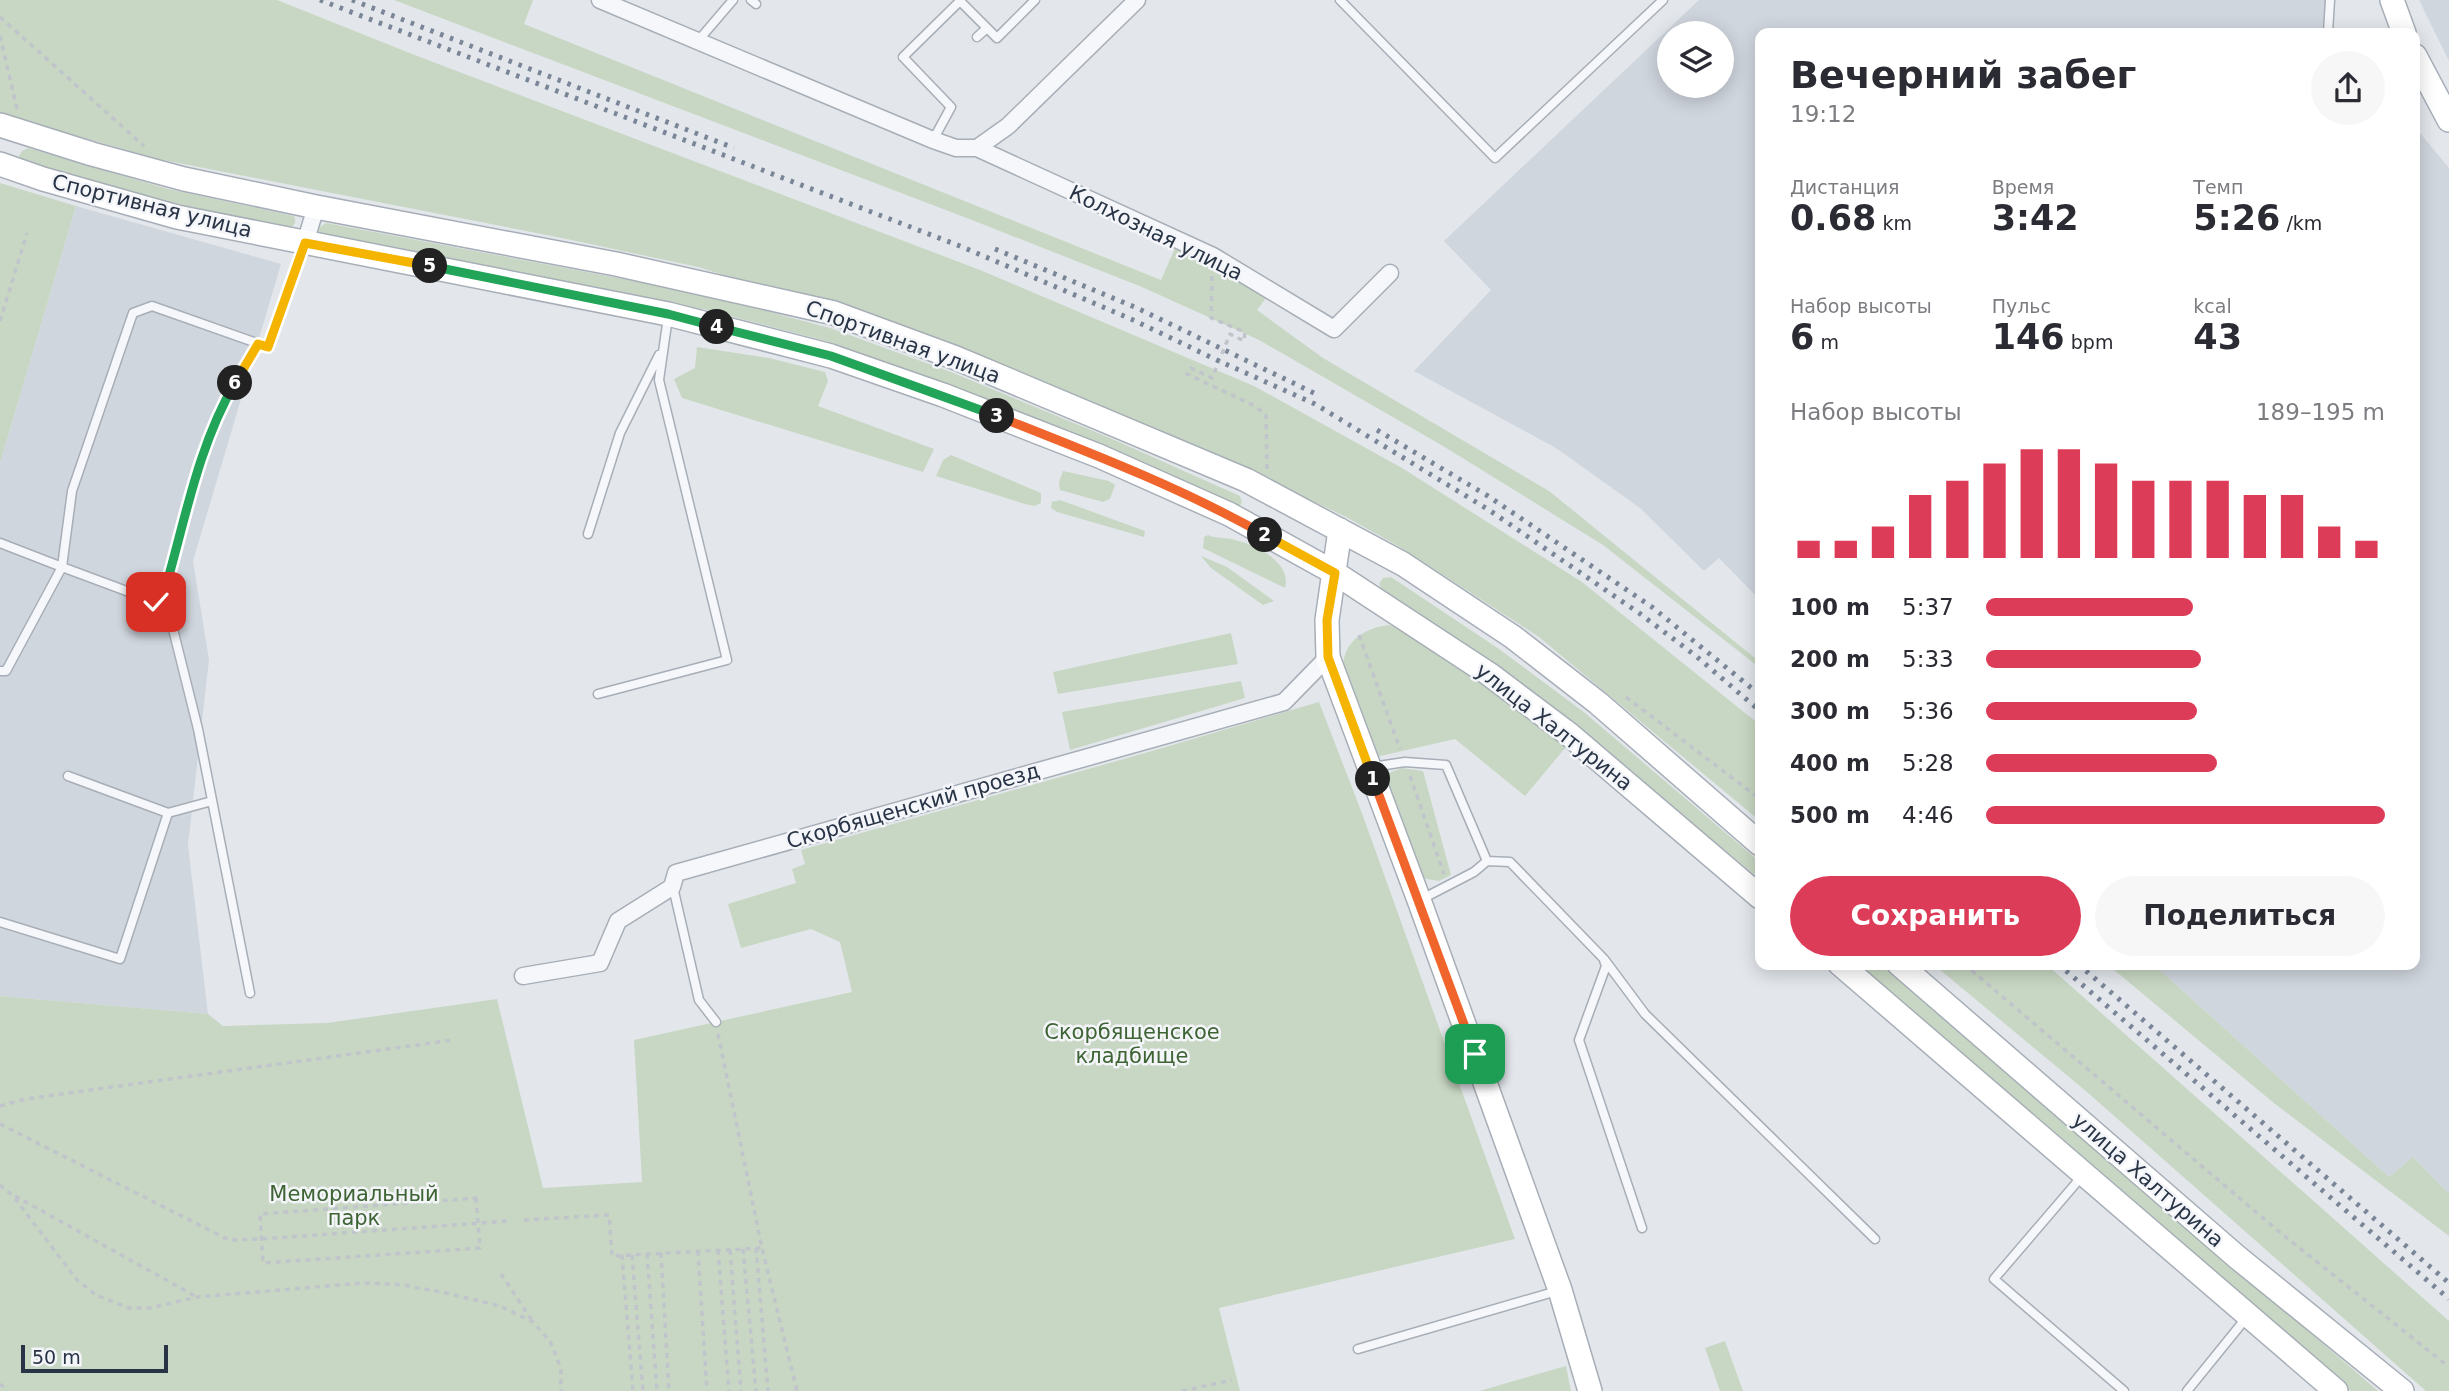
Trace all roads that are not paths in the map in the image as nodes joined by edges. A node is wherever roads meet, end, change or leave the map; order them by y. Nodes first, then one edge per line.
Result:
1 (600, 0) edge
2 (733, 0) edge
3 (1035, 0) edge
4 (1137, 0) edge
5 (1340, 0) edge
6 (1663, 0) edge
7 (2329, 0) edge
8 (2392, 0) edge
9 (986, 28) junction
10 (2328, 28) edge
11 (2402, 28) edge
12 (977, 37) dead end
13 (696, 42) junction
14 (2420, 71) edge
15 (2449, 120) edge
16 (10, 122) edge
17 (933, 140) junction
18 (977, 148) junction
19 (0, 164) edge
20 (316, 207) junction
21 (305, 243) junction
22 (1390, 273) dead end
23 (668, 314) junction
24 (258, 344) junction
25 (663, 347) junction
26 (1340, 530) junction
27 (588, 534) dead end
28 (0, 543) edge
29 (62, 567) junction
30 (1335, 573) junction
31 (164, 593) junction
32 (1328, 657) junction
33 (0, 671) edge
34 (598, 694) dead end
35 (1369, 768) junction
36 (68, 776) dead end
37 (212, 801) junction
38 (168, 813) junction
39 (1755, 840) edge
40 (1487, 861) junction
41 (673, 887) junction
42 (1755, 893) edge
43 (1419, 900) junction
44 (0, 922) edge
45 (1604, 960) junction
46 (1847, 970) edge
47 (1906, 970) edge
48 (523, 976) dead end
49 (250, 993) dead end
50 (716, 1022) road end
51 (2085, 1173) junction
52 (1642, 1228) dead end
53 (1875, 1239) dead end
54 (1560, 1290) junction
55 (2247, 1317) junction
56 (1358, 1349) dead end
57 (1590, 1391) edge
58 (2124, 1391) edge
59 (2187, 1391) edge
60 (2336, 1391) edge
61 (2402, 1391) edge

1 - 13 street, Колхозная улица
2 - 13 lane
3 - 9 lane
4 - 18 street
5 - 6 lane
7 - 10 lane
8 - 11 main road
9 - 12 lane
9 - 17 lane
13 - 17 street, Колхозная улица
14 - 15 main road
16 - 20 main road, Спортивная улица
17 - 18 street, Колхозная улица
18 - 22 street, Колхозная улица
19 - 21 main road, Спортивная улица
20 - 21 street
20 - 26 main road, Спортивная улица
21 - 23 main road, Спортивная улица
21 - 24 lane
23 - 25 lane
23 - 30 main road, Спортивная улица
24 - 29 lane
24 - 31 lane
25 - 27 lane
25 - 34 lane
26 - 30 main road
26 - 39 main road, улица Халтурина
28 - 29 lane
29 - 31 lane
29 - 33 lane
30 - 32 main road
30 - 42 main road, улица Халтурина
31 - 37 lane
32 - 35 main road
32 - 41 street, Скорбященский проезд
35 - 40 lane
35 - 43 main road
36 - 38 lane
37 - 38 lane
37 - 49 lane
38 - 44 lane
40 - 43 lane
40 - 45 lane
41 - 48 street, Скорбященский проезд
41 - 50 lane
43 - 54 main road
45 - 52 lane
45 - 53 lane
46 - 51 main road, улица Халтурина
47 - 61 main road, улица Халтурина
51 - 55 main road, улица Халтурина
51 - 58 lane
54 - 56 lane
54 - 57 main road
55 - 59 lane
55 - 60 main road, улица Халтурина

